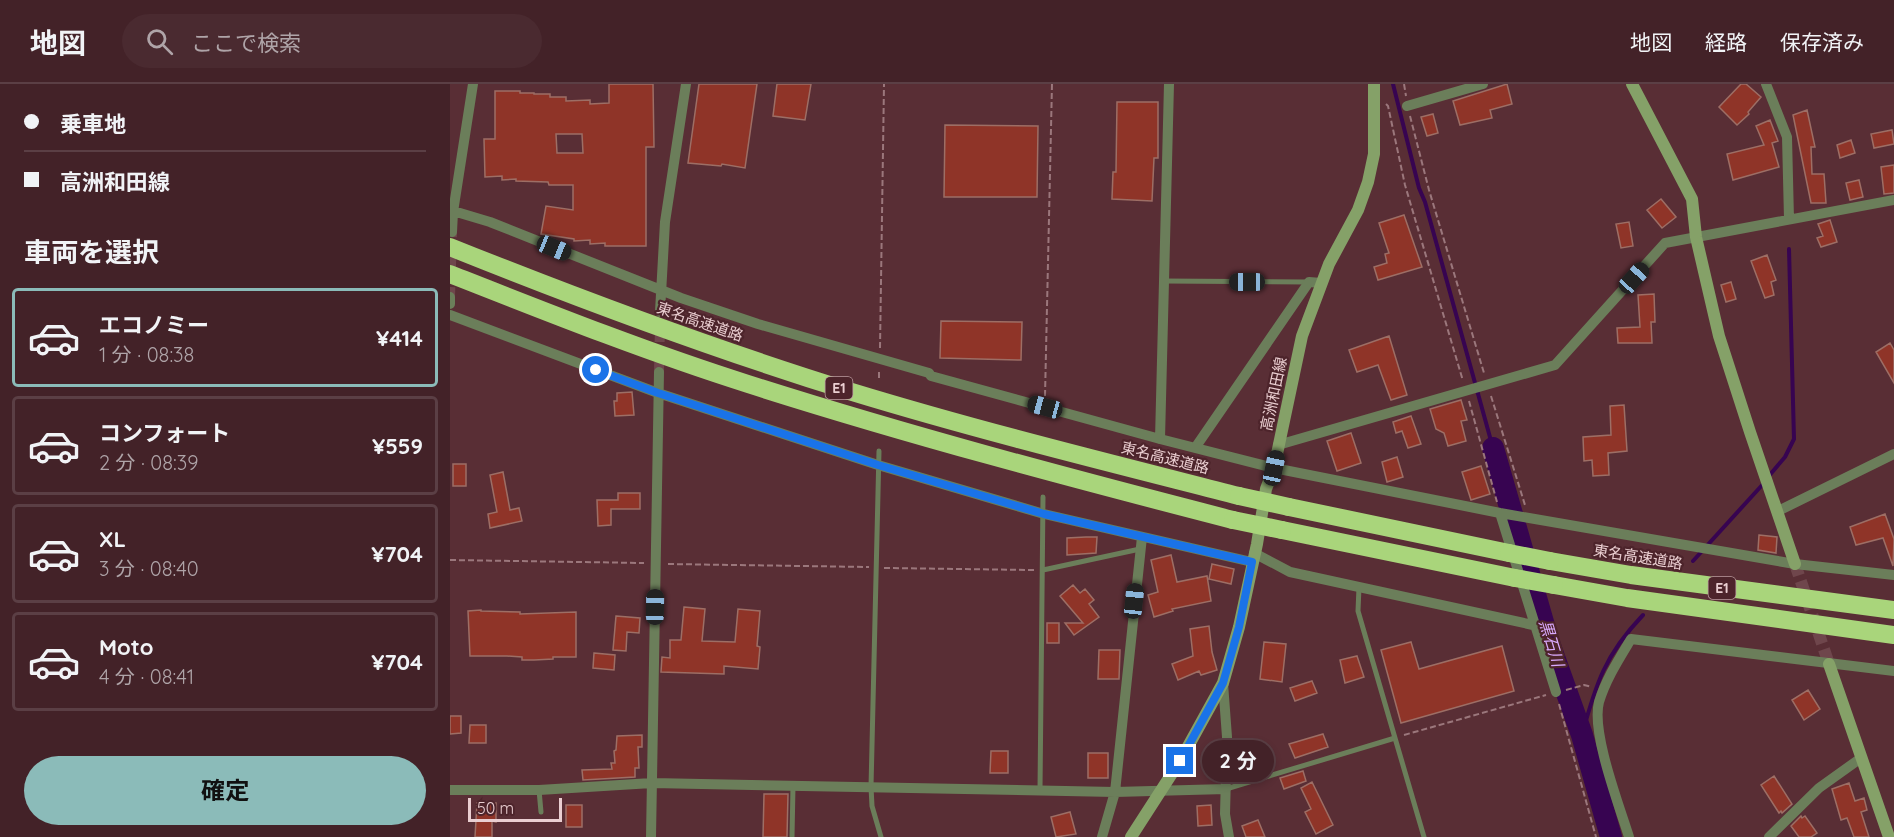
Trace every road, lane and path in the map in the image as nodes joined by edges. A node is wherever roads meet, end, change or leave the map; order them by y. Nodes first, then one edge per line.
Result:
1 (473, 84) edge
2 (686, 84) edge
3 (884, 84) edge
4 (1052, 84) edge
5 (1169, 84) edge
6 (1404, 84) edge
7 (1483, 84) edge
8 (1632, 84) edge
9 (1766, 84) edge
10 (1374, 89) edge
11 (1407, 106) junction
12 (1894, 200) edge
13 (452, 211) edge
14 (1789, 219) junction
15 (1696, 237) junction
16 (451, 240) edge
17 (450, 274) edge
18 (1164, 281) junction
19 (1315, 283) junction
20 (661, 290) junction
21 (450, 297) edge
22 (450, 304) edge
23 (660, 312) tunnel mouth
24 (450, 315) edge
25 (879, 359) junction
26 (659, 372) tunnel mouth
27 (879, 381) dead end
28 (1488, 386) junction
29 (1466, 391) junction
30 (658, 393) junction
31 (1045, 407) junction
32 (1160, 439) junction
33 (1278, 445) junction
34 (1195, 448) junction
35 (879, 451) dead end
36 (1894, 454) edge
37 (878, 465) junction
38 (1274, 468) junction
39 (1043, 497) dead end
40 (1778, 511) junction
41 (1044, 514) junction
42 (1503, 514) junction
43 (1529, 518) junction
44 (1142, 537) junction
45 (1140, 549) junction
46 (1253, 558) junction
47 (450, 560) edge
48 (656, 563) junction
49 (1795, 564) junction
50 (876, 567) junction
51 (1043, 570) junction
52 (1894, 575) edge
53 (1359, 587) junction
54 (1894, 610) edge
55 (1533, 625) junction
56 (1894, 635) edge
57 (1829, 664) junction
58 (1894, 671) edge
59 (1223, 683) junction
60 (1604, 690) junction
61 (1556, 692) junction
62 (1395, 738) junction
63 (1862, 758) junction
64 (652, 783) junction
65 (793, 786) junction
66 (871, 787) junction
67 (1226, 789) junction
68 (450, 790) edge
69 (539, 790) junction
70 (1040, 790) junction
71 (1162, 790) junction
72 (1115, 792) junction
73 (541, 812) dead end
74 (651, 837) edge
75 (792, 837) edge
76 (881, 837) edge
77 (1102, 837) edge
78 (1131, 837) edge
79 (1229, 837) edge
80 (1424, 837) edge
81 (1596, 837) edge
82 (1629, 837) edge
83 (1769, 837) edge
84 (1889, 837) edge

1 - 13 street
2 - 20 street
3 - 25 path
4 - 31 path
5 - 18 street
6 - 11 path
7 - 11 street
8 - 15 main road
9 - 14 street
10 - 19 main road, 高洲和田線
10 - 29 path
11 - 28 path
12 - 14 street
13 - 16 street
13 - 20 street
14 - 15 street
15 - 28 street
15 - 40 main road
16 - 54 highway, 東名高速道路 / E1, bridge
17 - 56 highway, E1, bridge
18 - 19 lane
18 - 32 street
19 - 33 main road, 高洲和田線
19 - 34 street
20 - 23 street
20 - 25 street
21 - 22 street
24 - 30 street
25 - 27 path
25 - 31 street
26 - 30 street
28 - 29 street
28 - 43 path
29 - 33 street
29 - 42 path
30 - 37 street
30 - 48 street
31 - 32 street
32 - 34 street
33 - 38 main road, 高洲和田線
34 - 38 street
35 - 37 lane
36 - 40 street
37 - 41 street
37 - 50 lane
38 - 42 street
38 - 46 main road, 高洲和田線
39 - 41 lane
40 - 49 main road
41 - 44 street
41 - 51 lane
42 - 43 street
42 - 55 street
43 - 49 street
44 - 45 street
44 - 46 street
45 - 51 lane
45 - 72 street
46 - 53 street
46 - 59 main road, 高洲和田線
47 - 48 path
48 - 50 path
48 - 64 street
49 - 52 street
50 - 51 path
50 - 66 lane
51 - 70 lane
53 - 55 street
53 - 62 lane
55 - 61 street
57 - 58 street
57 - 60 street
57 - 63 main road
59 - 67 street
59 - 71 main road, 高洲和田線
60 - 61 path
60 - 82 street
61 - 62 path
61 - 81 path
62 - 67 lane
62 - 80 lane
63 - 83 street
63 - 84 main road
64 - 65 street
64 - 69 street
64 - 74 street
65 - 66 street
65 - 75 lane
66 - 70 street
66 - 76 lane
67 - 71 street
67 - 79 street
68 - 69 street
69 - 73 lane
70 - 72 street
71 - 72 street
71 - 78 main road, 高洲和田線
72 - 77 street

